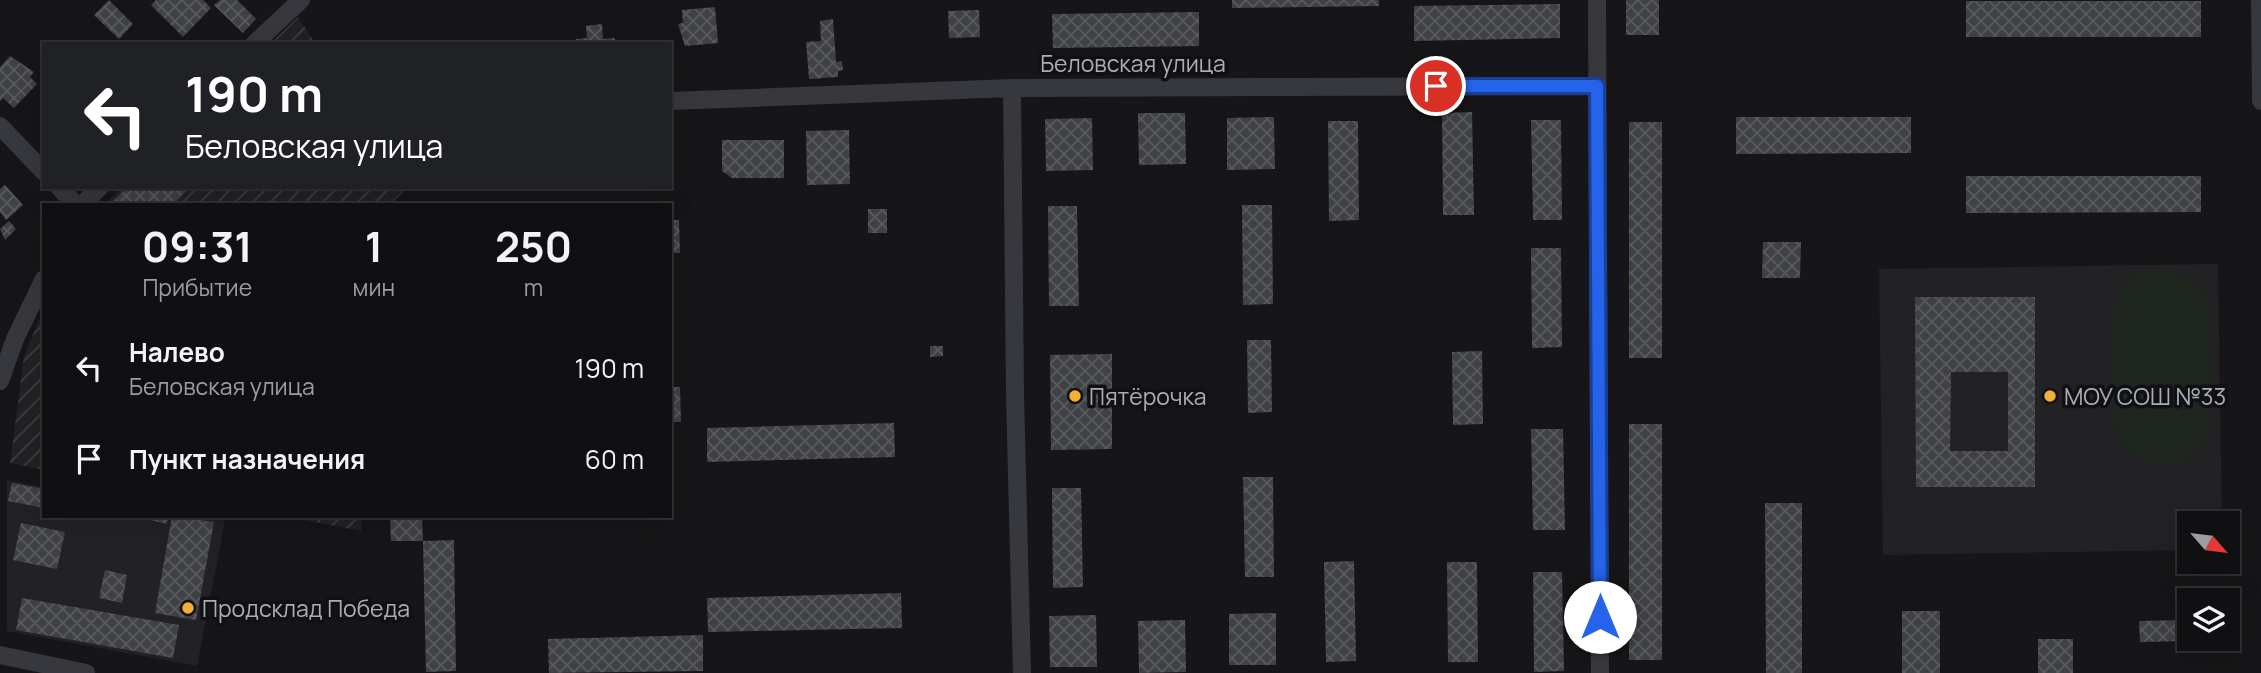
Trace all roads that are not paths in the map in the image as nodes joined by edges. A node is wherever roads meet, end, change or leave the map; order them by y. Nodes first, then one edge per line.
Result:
1 (301, 0) edge
2 (1597, 0) edge
3 (2260, 0) edge
4 (256, 42) edge
5 (1597, 86) junction
6 (1012, 88) junction
7 (2261, 101) edge
8 (672, 102) edge
9 (0, 126) edge
10 (42, 170) edge
11 (61, 189) edge
12 (98, 189) edge
13 (74, 203) edge
14 (84, 203) edge
15 (42, 282) edge
16 (7, 336) edge
17 (0, 381) edge
18 (0, 654) edge
19 (64, 671) edge
20 (86, 673) edge
21 (1022, 673) edge
22 (1600, 673) edge

1 - 4 street
2 - 5 street
3 - 7 street
5 - 6 street, Беловская улица
5 - 22 street
6 - 8 street, Беловская улица
6 - 21 street
9 - 10 street
11 - 13 street
12 - 14 street
15 - 16 street
16 - 17 street
18 - 19 street
19 - 20 street

